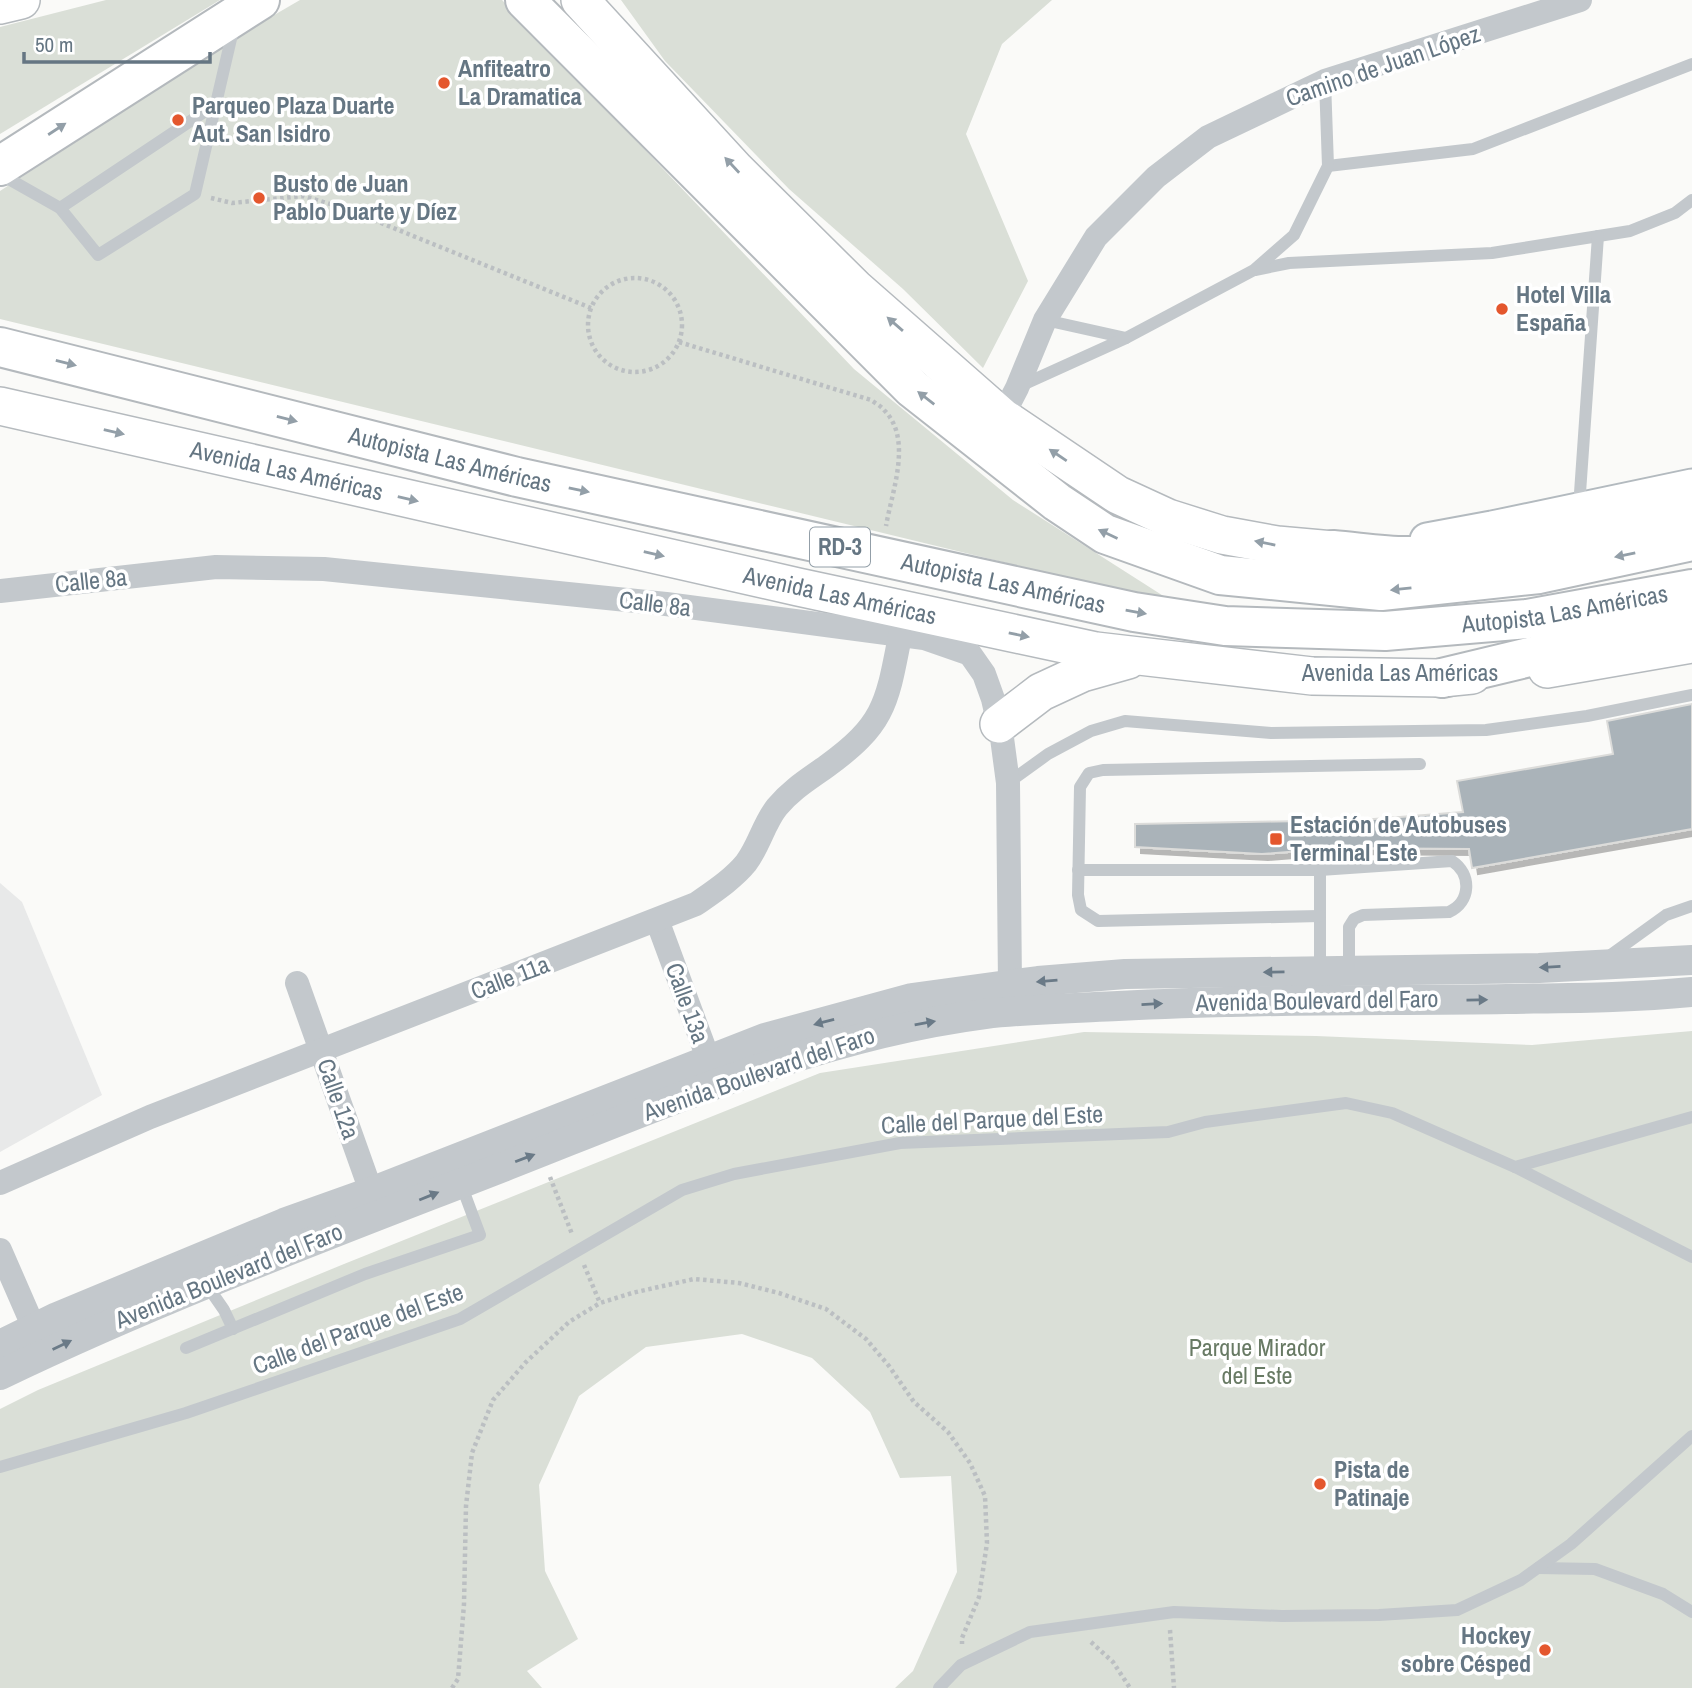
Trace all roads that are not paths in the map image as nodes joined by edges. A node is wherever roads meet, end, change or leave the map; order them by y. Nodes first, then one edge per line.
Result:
1 (21, 0) edge
2 (526, 0) edge
3 (1580, 0) edge
4 (585, 3) edge
5 (0, 5) edge
6 (248, 7) edge
7 (1692, 64) edge
8 (1325, 81) junction
9 (216, 104) junction
10 (0, 166) edge
11 (1328, 166) junction
12 (0, 174) edge
13 (1692, 200) edge
14 (60, 208) junction
15 (1598, 236) junction
16 (1254, 270) junction
17 (1045, 320) junction
18 (1126, 338) junction
19 (0, 346) edge
20 (1009, 403) junction
21 (0, 406) edge
22 (1692, 486) edge
23 (1692, 510) edge
24 (1579, 511) junction
25 (1692, 541) edge
26 (1333, 550) junction
27 (1692, 589) edge
28 (0, 591) edge
29 (1692, 618) edge
30 (900, 636) junction
31 (972, 640) junction
32 (1692, 644) edge
33 (1142, 656) junction
34 (1441, 678) junction
35 (1692, 695) edge
36 (999, 724) junction
37 (1420, 764) dead end
38 (1009, 783) junction
39 (1078, 870) junction
40 (1320, 870) junction
41 (1692, 906) edge
42 (1320, 916) junction
43 (657, 920) junction
44 (1692, 960) edge
45 (1596, 965) junction
46 (1335, 971) junction
47 (296, 983) dead end
48 (1010, 985) junction
49 (1692, 992) edge
50 (322, 1051) junction
51 (713, 1072) junction
52 (1692, 1117) edge
53 (1515, 1167) junction
54 (0, 1183) edge
55 (461, 1183) junction
56 (375, 1203) junction
57 (0, 1250) edge
58 (1692, 1256) edge
59 (206, 1284) junction
60 (34, 1328) junction
61 (233, 1329) junction
62 (0, 1345) edge
63 (187, 1348) dead end
64 (0, 1375) edge
65 (1692, 1436) edge
66 (0, 1467) edge
67 (1538, 1569) junction
68 (1692, 1612) edge
69 (939, 1688) edge

1 - 5 main road
25 -> 2 highway, Autopista Las Américas
3 - 8 street, Camino de Juan López
20 -> 4 main road
6 - 9 lane
10 -> 6 highway
7 - 11 lane
8 - 11 lane
8 - 17 street, Camino de Juan López
9 - 14 lane
9 - 14 lane
11 - 16 lane
12 - 14 lane
13 - 15 lane
15 - 16 lane
15 - 24 lane
16 - 18 lane
17 - 18 lane
17 - 20 street, Camino de Juan López
18 - 20 lane
19 -> 27 highway, Autopista Las Américas / RD-3
26 -> 20 main road
21 -> 31 main road, Avenida Las Américas
22 - 24 main road
23 - 26 highway
24 - 26 main road
28 - 30 street, Calle 8a
29 - 34 highway
30 - 31 street, Calle 8a
30 - 43 street, Calle 11a
31 -> 33 main road, Avenida Las Américas
31 - 36 street
32 - 34 main road, Avenida Las Américas
33 - 34 main road, Avenida Las Américas
33 - 36 main road
35 - 38 lane
36 - 38 street
37 - 39 lane
38 - 48 street
39 - 40 lane
39 - 42 lane
40 - 42 lane
40 - 46 lane
41 - 45 lane
42 - 46 lane
43 - 50 street, Calle 11a
43 - 51 street, Calle 13a
44 - 45 street, Avenida Boulevard del Faro
45 -> 46 street, Avenida Boulevard del Faro
46 -> 48 street, Avenida Boulevard del Faro
47 - 50 street, Calle 12a
48 -> 51 street, Avenida Boulevard del Faro
51 -> 49 street, Avenida Boulevard del Faro
50 - 54 street, Calle 11a
50 - 56 street, Calle 12a
55 -> 51 street, Avenida Boulevard del Faro
51 - 56 street, Avenida Boulevard del Faro
52 - 53 lane
53 - 58 lane, Calle del Parque del Este
53 - 66 lane, Calle del Parque del Este
56 -> 55 street, Avenida Boulevard del Faro
55 - 61 lane
56 - 59 street, Avenida Boulevard del Faro
56 - 60 street, Avenida Boulevard del Faro
57 - 60 street
59 - 61 lane
64 -> 59 street, Avenida Boulevard del Faro
60 - 62 street, Avenida Boulevard del Faro
61 - 63 lane
65 - 67 lane
67 - 68 lane
67 - 69 lane

